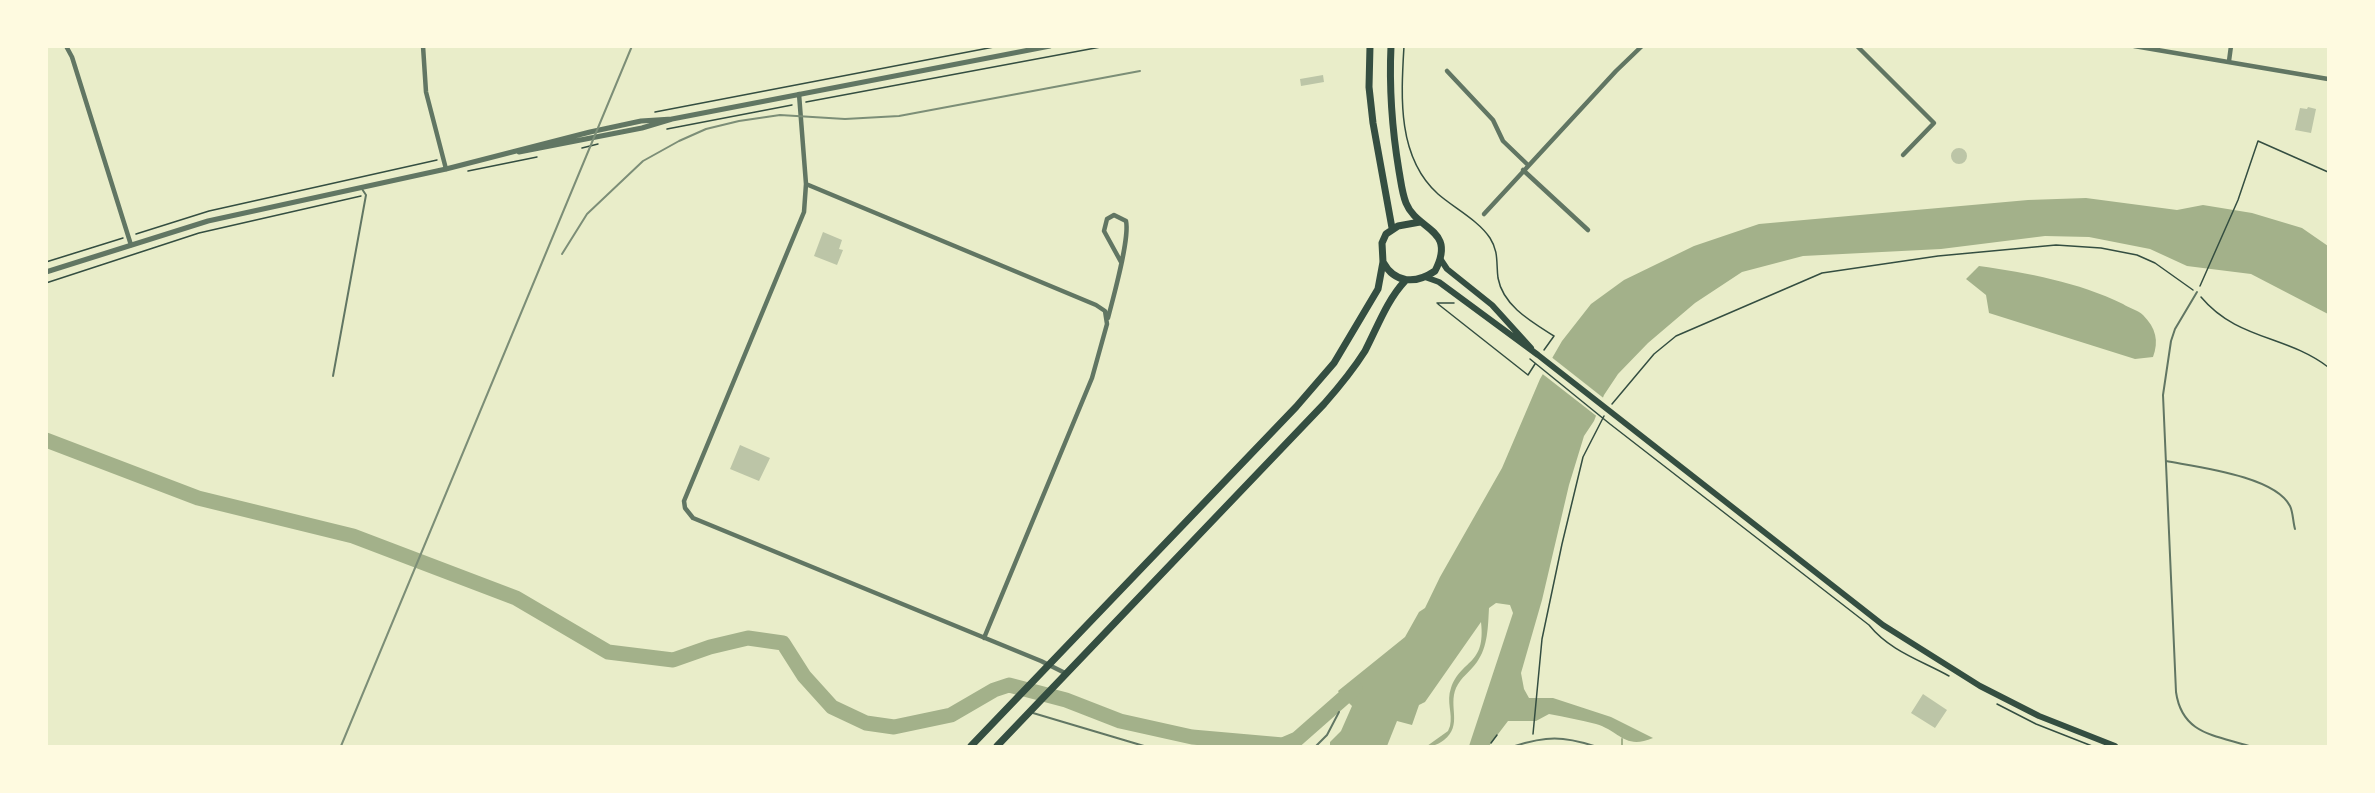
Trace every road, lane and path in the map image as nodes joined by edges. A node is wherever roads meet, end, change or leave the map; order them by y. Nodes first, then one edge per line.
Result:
1 (66, 46) edge
2 (423, 46) edge
3 (1050, 46) edge
4 (1106, 46) edge
5 (1370, 46) edge
6 (1391, 46) edge
7 (1404, 46) edge
8 (1642, 46) edge
9 (1857, 46) edge
10 (2134, 46) edge
11 (2231, 46) edge
12 (2229, 61) junction
13 (1447, 71) dead end
14 (2328, 79) edge
15 (798, 94) junction
16 (799, 104) junction
17 (664, 129) dead end
18 (601, 144) dead end
19 (578, 148) dead end
20 (546, 154) dead end
21 (1903, 155) dead end
22 (1528, 165) junction
23 (446, 169) junction
24 (1523, 170) junction
25 (467, 172) dead end
26 (2328, 172) edge
27 (806, 184) junction
28 (362, 189) junction
29 (366, 195) junction
30 (1484, 214) dead end
31 (1420, 222) junction
32 (1392, 228) junction
33 (1588, 230) dead end
34 (131, 245) junction
35 (1441, 260) junction
36 (1121, 262) junction
37 (1383, 262) junction
38 (46, 272) edge
39 (1425, 277) junction
40 (1405, 281) junction
41 (46, 283) edge
42 (2197, 292) junction
43 (1455, 303) dead end
44 (1107, 324) junction
45 (1554, 336) dead end
46 (1525, 355) dead end
47 (1538, 355) junction
48 (2328, 367) edge
49 (1528, 375) dead end
50 (333, 376) dead end
51 (1611, 405) dead end
52 (1606, 414) dead end
53 (1610, 424) dead end
54 (2166, 461) junction
55 (2295, 529) dead end
56 (984, 638) junction
57 (1050, 665) junction
58 (1067, 674) junction
59 (1032, 710) junction
60 (1339, 712) dead end
61 (1497, 735) dead end
62 (1533, 741) junction
63 (1491, 743) dead end
64 (971, 747) edge
65 (997, 747) edge
66 (1144, 747) edge
67 (1316, 747) edge
68 (1515, 747) edge
69 (1594, 747) edge
70 (2115, 747) edge
71 (2249, 747) edge

1 - 34 street
2 - 23 street
3 - 15 street
4 - 16 path
5 - 32 main road
6 - 31 main road
7 - 45 path
8 - 22 street
9 - 21 street
10 - 12 street
11 - 12 street
12 - 14 street
13 - 22 street
15 - 16 street
15 - 23 street
16 - 17 path
16 - 27 street
18 - 19 path
20 - 25 path
22 - 24 street
23 - 28 street
24 - 30 street
24 - 33 street
26 - 42 path
27 - 44 street
27 - 56 street
28 - 29 lane
28 - 34 street
29 - 41 path
29 - 50 lane
31 - 32 main road
31 - 35 main road
32 - 37 main road
34 - 38 street
35 - 39 main road
35 - 47 main road
36 - 36 street
36 - 44 street
37 - 40 main road
37 - 57 main road
39 - 40 main road
39 - 47 main road
40 - 58 main road
42 - 48 path
42 - 51 path
42 - 54 lane
43 - 49 path
44 - 56 street
46 - 53 path
47 - 70 main road
52 - 62 path
54 - 55 lane
54 - 71 lane
56 - 57 street
57 - 58 street
57 - 64 main road
58 - 59 main road
59 - 65 main road
59 - 66 lane
60 - 67 lane
61 - 63 path
62 - 68 lane
62 - 69 lane

